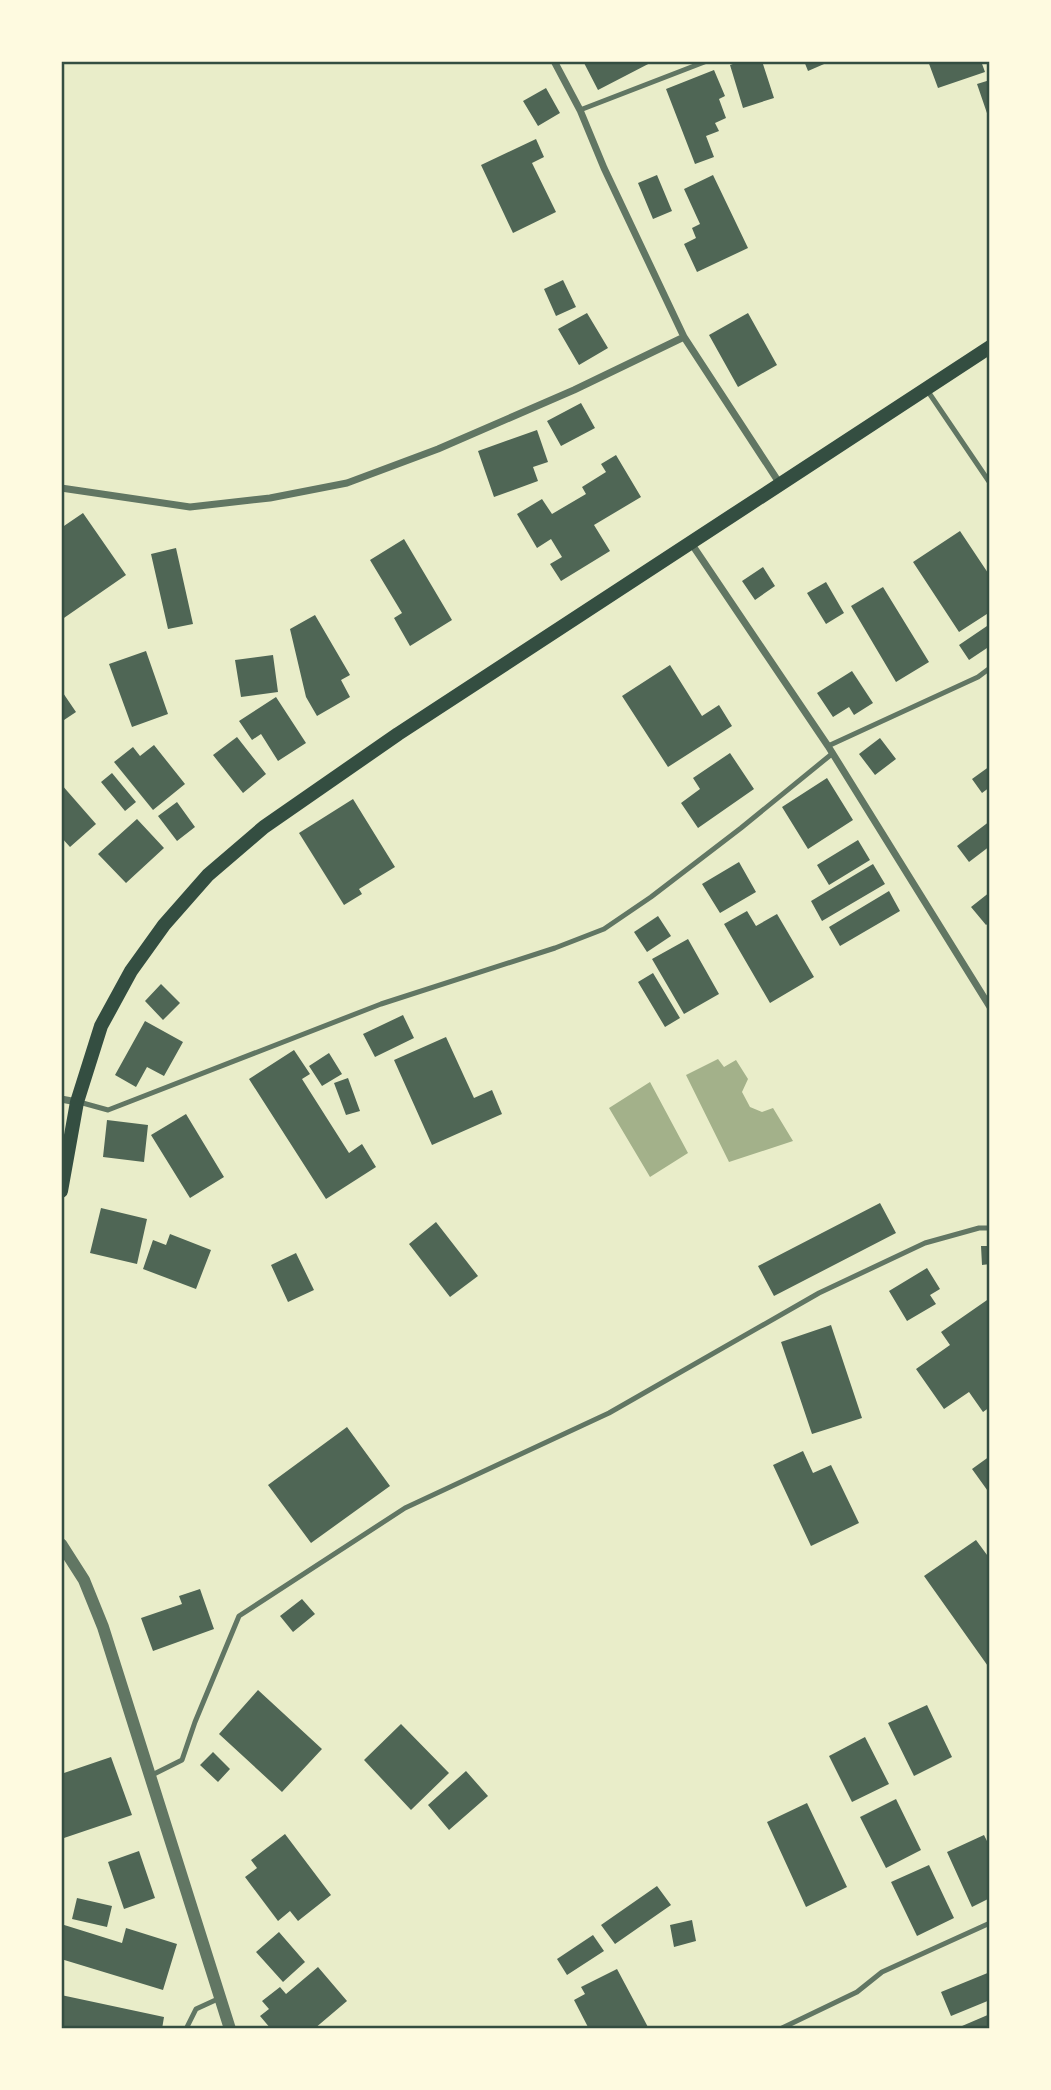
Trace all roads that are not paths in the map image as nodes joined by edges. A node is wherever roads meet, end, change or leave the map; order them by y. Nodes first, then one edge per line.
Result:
1 (554, 61) edge
2 (707, 61) edge
3 (580, 110) junction
4 (684, 337) junction
5 (990, 346) edge
6 (927, 389) junction
7 (990, 483) edge
8 (780, 484) junction
9 (61, 488) edge
10 (691, 543) junction
11 (990, 668) edge
12 (830, 749) junction
13 (990, 1007) edge
14 (61, 1100) edge
15 (77, 1102) junction
16 (61, 1191) edge
17 (990, 1228) edge
18 (61, 1544) edge
19 (150, 1776) junction
20 (990, 1923) edge
21 (220, 1998) junction
22 (186, 2029) edge
23 (230, 2029) edge
24 (780, 2029) edge

1 - 3 street
2 - 3 lane
3 - 4 street
4 - 8 street
4 - 9 street
5 - 6 main road
6 - 7 lane
6 - 8 main road
8 - 10 main road
10 - 12 street
10 - 15 main road
11 - 12 lane
12 - 13 street
12 - 15 lane
14 - 15 street
15 - 16 main road
17 - 19 lane
18 - 19 street
19 - 21 street
20 - 24 lane
21 - 22 lane
21 - 23 street

